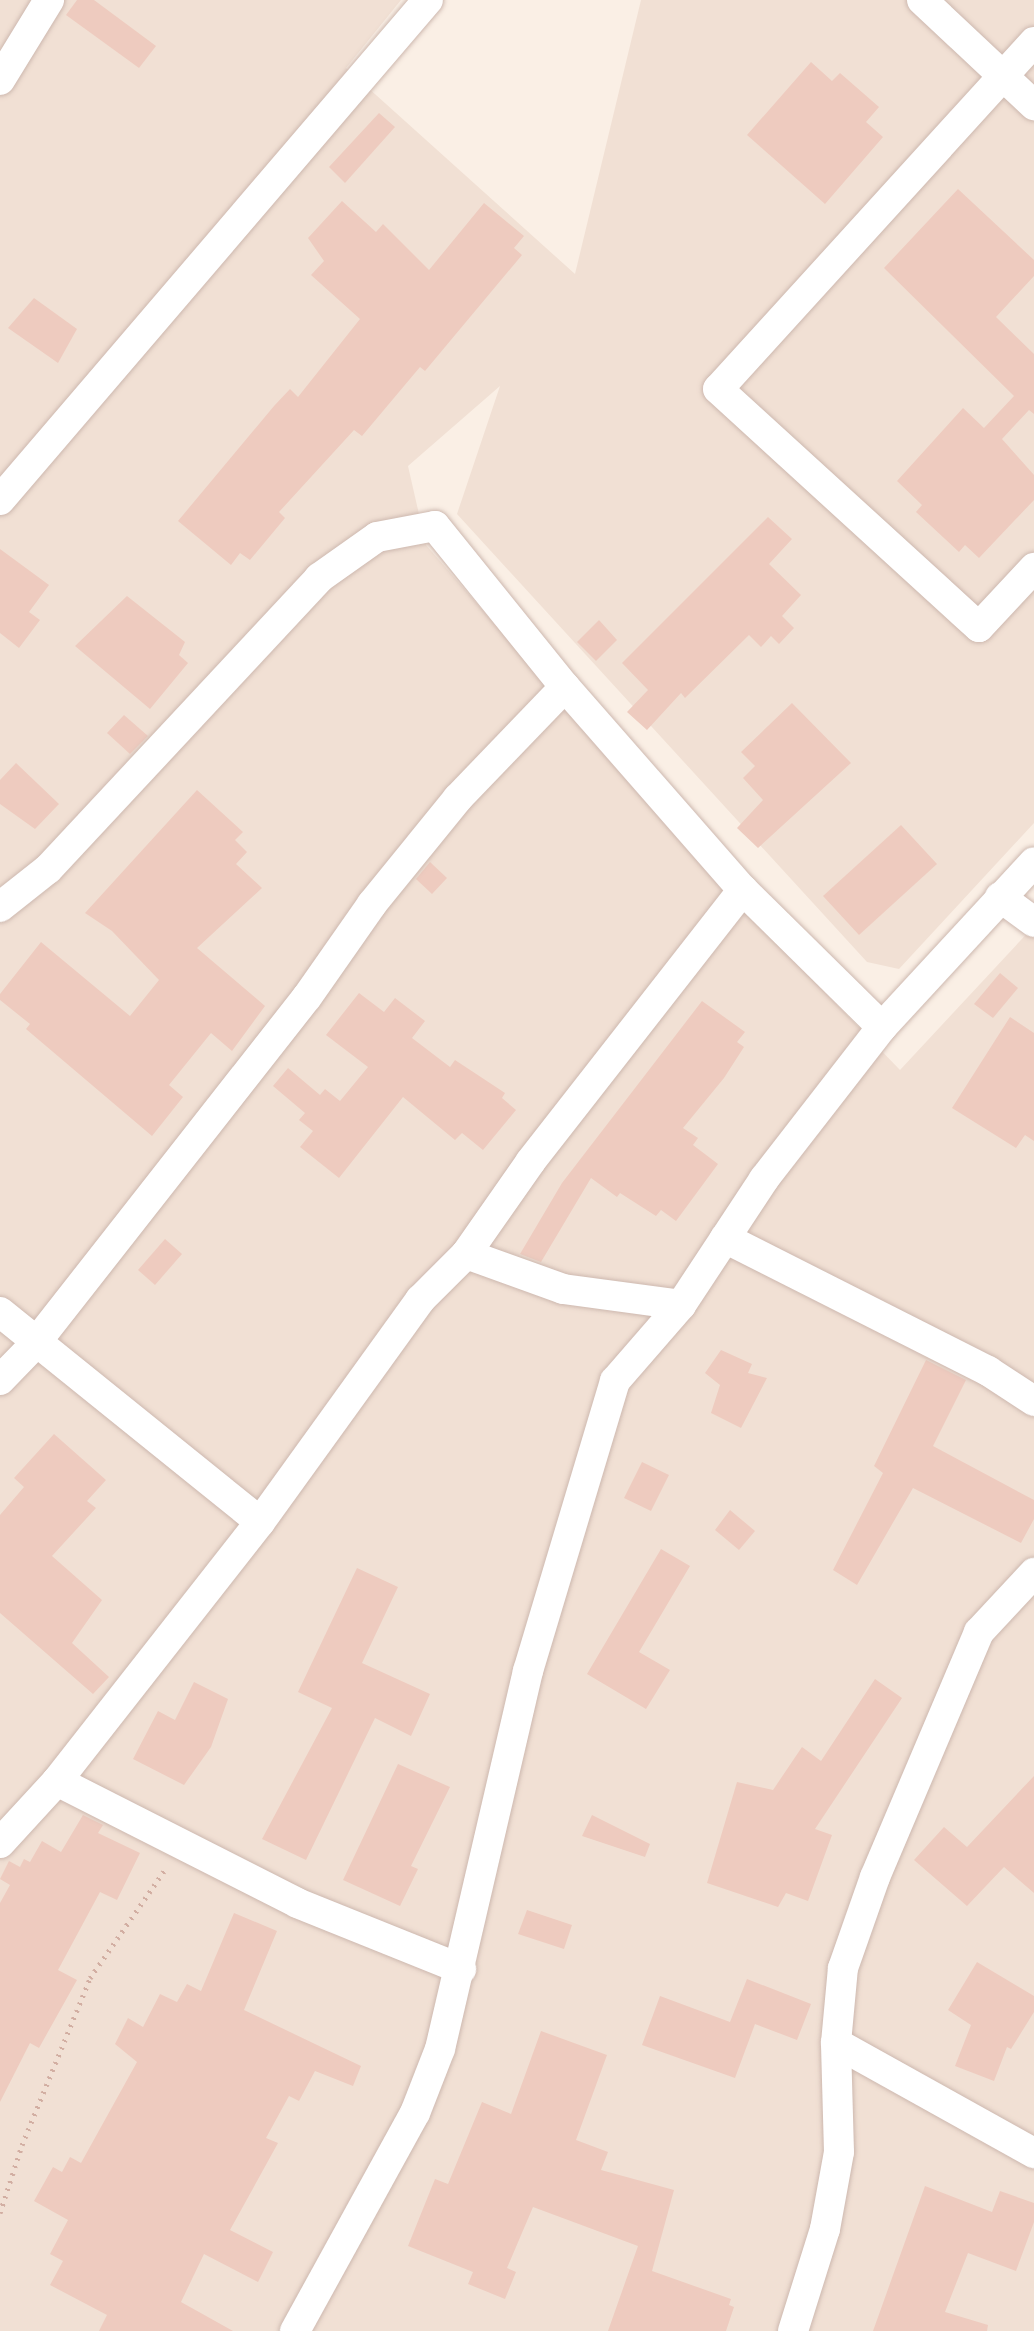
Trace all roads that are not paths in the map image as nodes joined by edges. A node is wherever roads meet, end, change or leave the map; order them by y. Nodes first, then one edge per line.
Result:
1 (49, 0) edge
2 (428, 0) edge
3 (922, 0) edge
4 (1034, 42) edge
5 (1002, 76) junction
6 (0, 80) edge
7 (1034, 105) edge
8 (0, 500) edge
9 (1034, 568) edge
10 (565, 687) junction
11 (1034, 862) edge
12 (743, 890) junction
13 (1000, 897) junction
14 (0, 907) edge
15 (1034, 922) edge
16 (882, 1027) junction
17 (725, 1238) junction
18 (466, 1254) junction
19 (681, 1305) junction
20 (0, 1312) edge
21 (34, 1345) junction
22 (0, 1380) edge
23 (1034, 1401) edge
24 (260, 1522) junction
25 (1034, 1573) edge
26 (57, 1781) junction
27 (0, 1843) edge
28 (461, 1969) junction
29 (836, 2043) junction
30 (1034, 2153) edge
31 (295, 2331) edge
32 (793, 2331) edge

1 - 6 street
2 - 8 street
3 - 5 street
4 - 5 street
5 - 7 street
5 - 9 street
10 - 12 street
10 - 14 street
10 - 21 street
11 - 13 street
12 - 16 street
12 - 18 street
13 - 15 street
13 - 16 street
16 - 17 street
17 - 19 street
17 - 23 street
18 - 19 street
18 - 24 street
19 - 28 street
20 - 21 street
21 - 22 street
21 - 24 street
24 - 26 street
25 - 29 street
26 - 27 street
26 - 28 street
28 - 31 street
29 - 30 street
29 - 32 street

